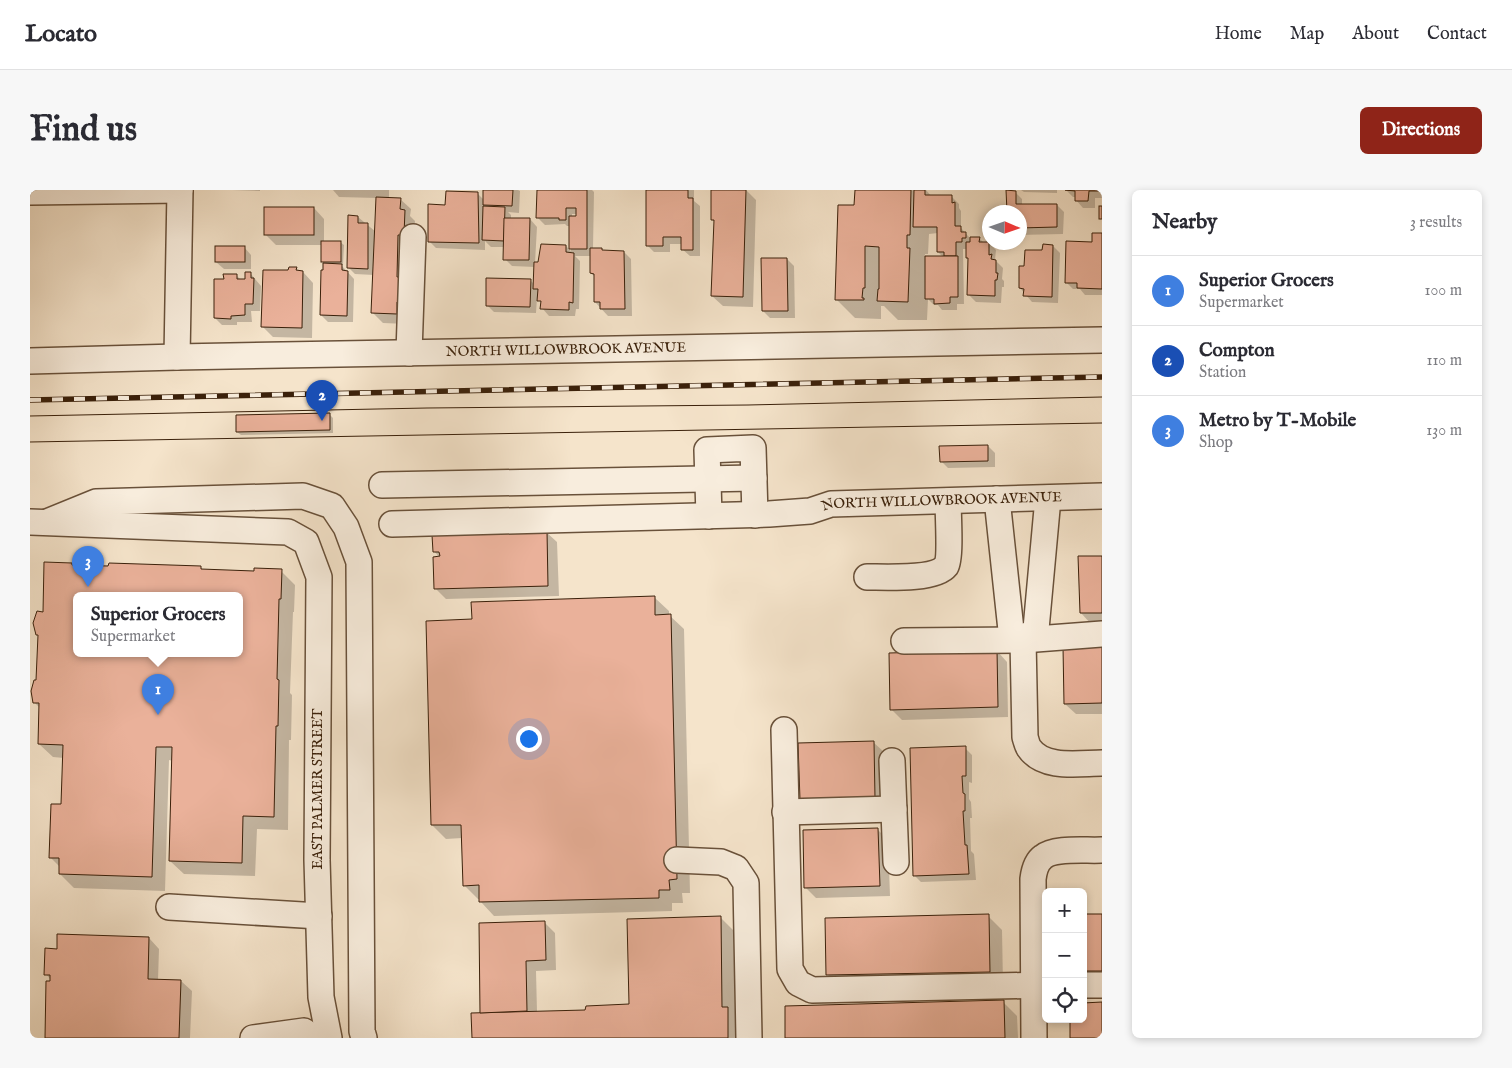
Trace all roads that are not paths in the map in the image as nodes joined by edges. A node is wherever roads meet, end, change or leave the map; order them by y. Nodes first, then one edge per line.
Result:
1 (180, 190) edge
2 (30, 192) edge
3 (413, 237) dead end
4 (1102, 340) edge
5 (409, 352) junction
6 (177, 357) junction
7 (30, 361) edge
8 (708, 480) junction
9 (382, 484) dead end
10 (1102, 496) edge
11 (1048, 498) junction
12 (996, 499) junction
13 (948, 501) junction
14 (755, 515) junction
15 (709, 516) junction
16 (39, 522) edge
17 (392, 524) dead end
18 (867, 577) dead end
19 (1102, 634) edge
20 (1023, 640) junction
21 (904, 641) dead end
22 (784, 730) dead end
23 (892, 761) dead end
24 (1102, 763) edge
25 (894, 809) junction
26 (786, 812) junction
27 (1102, 850) edge
28 (676, 860) dead end
29 (896, 862) dead end
30 (168, 907) dead end
31 (319, 916) junction
32 (1040, 985) edge
33 (1087, 985) edge
34 (1102, 985) edge
35 (252, 1038) edge
36 (314, 1038) edge
37 (329, 1038) edge
38 (364, 1038) edge
39 (749, 1038) edge
40 (1034, 1038) edge

1 - 2 street
1 - 6 street
3 - 5 street
4 - 5 street, NORTH WILLOWBROOK AVENUE
5 - 6 street, NORTH WILLOWBROOK AVENUE
6 - 7 street, NORTH WILLOWBROOK AVENUE
8 - 9 street
8 - 14 street
8 - 15 street
10 - 11 street, NORTH WILLOWBROOK AVENUE
11 - 12 street, NORTH WILLOWBROOK AVENUE
11 - 20 street
12 - 13 street, NORTH WILLOWBROOK AVENUE
12 - 20 street
13 - 14 street, NORTH WILLOWBROOK AVENUE
13 - 18 street
14 - 15 street, NORTH WILLOWBROOK AVENUE
15 - 17 street, NORTH WILLOWBROOK AVENUE
16 - 31 street, EAST PALMER STREET
16 - 38 street
19 - 20 street
20 - 21 street
20 - 24 street
22 - 26 street
23 - 25 street
25 - 26 street
25 - 29 street
26 - 32 street
27 - 32 street
28 - 39 street
30 - 31 street
31 - 37 street, EAST PALMER STREET
32 - 40 street
33 - 34 street
35 - 36 street

